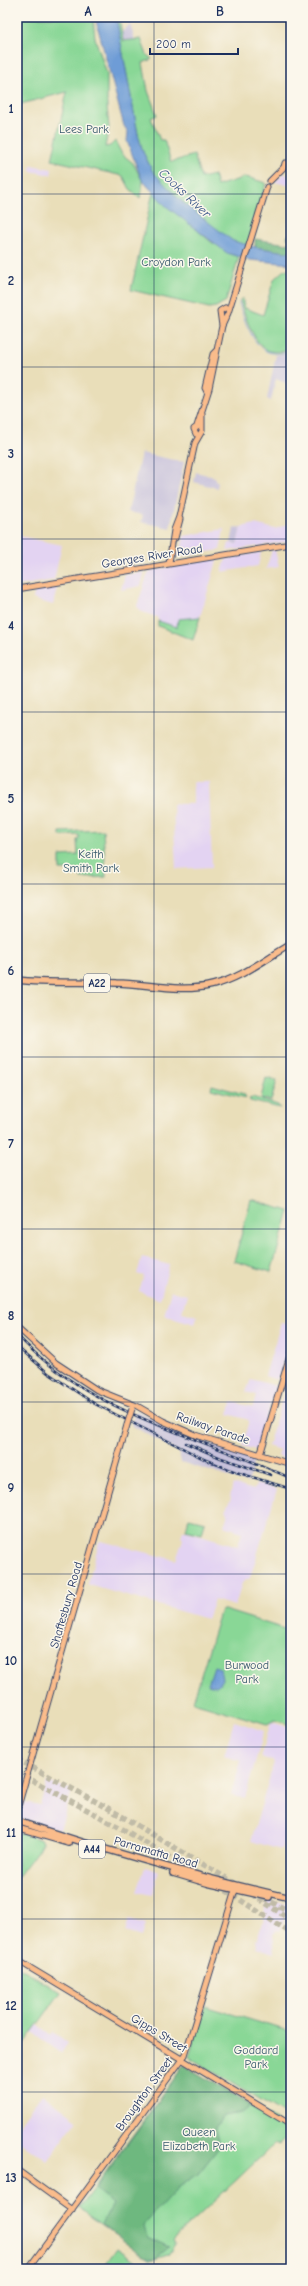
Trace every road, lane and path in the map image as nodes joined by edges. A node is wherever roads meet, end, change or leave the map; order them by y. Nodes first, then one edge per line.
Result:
1 (288, 164) edge
2 (291, 544) edge
3 (169, 563) junction
4 (17, 589) edge
5 (291, 944) edge
6 (17, 980) edge
7 (17, 1327) edge
8 (291, 1352) edge
9 (132, 1406) junction
10 (260, 1455) junction
11 (291, 1465) edge
12 (17, 1810) edge
13 (17, 1821) edge
14 (17, 1828) edge
15 (236, 1888) junction
16 (291, 1898) edge
17 (291, 1902) edge
18 (17, 1960) edge
19 (182, 2059) junction
20 (291, 2124) edge
21 (17, 2170) edge
22 (72, 2210) junction
23 (28, 2269) edge

1 - 3 main road
2 - 3 main road, Georges River Road
3 - 4 main road, Georges River Road
5 - 6 highway, A22
7 - 9 main road, Railway Parade
8 - 10 main road
9 - 10 main road, Railway Parade
9 - 12 main road, Shaftesbury Road, bridge
10 - 11 main road, Railway Parade
13 - 15 highway, Parramatta Road / A44
14 - 15 highway, Parramatta Road / A44
15 - 16 highway, Parramatta Road / A44
15 - 17 highway, Parramatta Road / A44
15 - 19 main road, Broughton Street
18 - 19 main road, Gipps Street
19 - 20 main road, Gipps Street
19 - 22 main road, Broughton Street
21 - 22 main road
22 - 23 main road, Broughton Street

